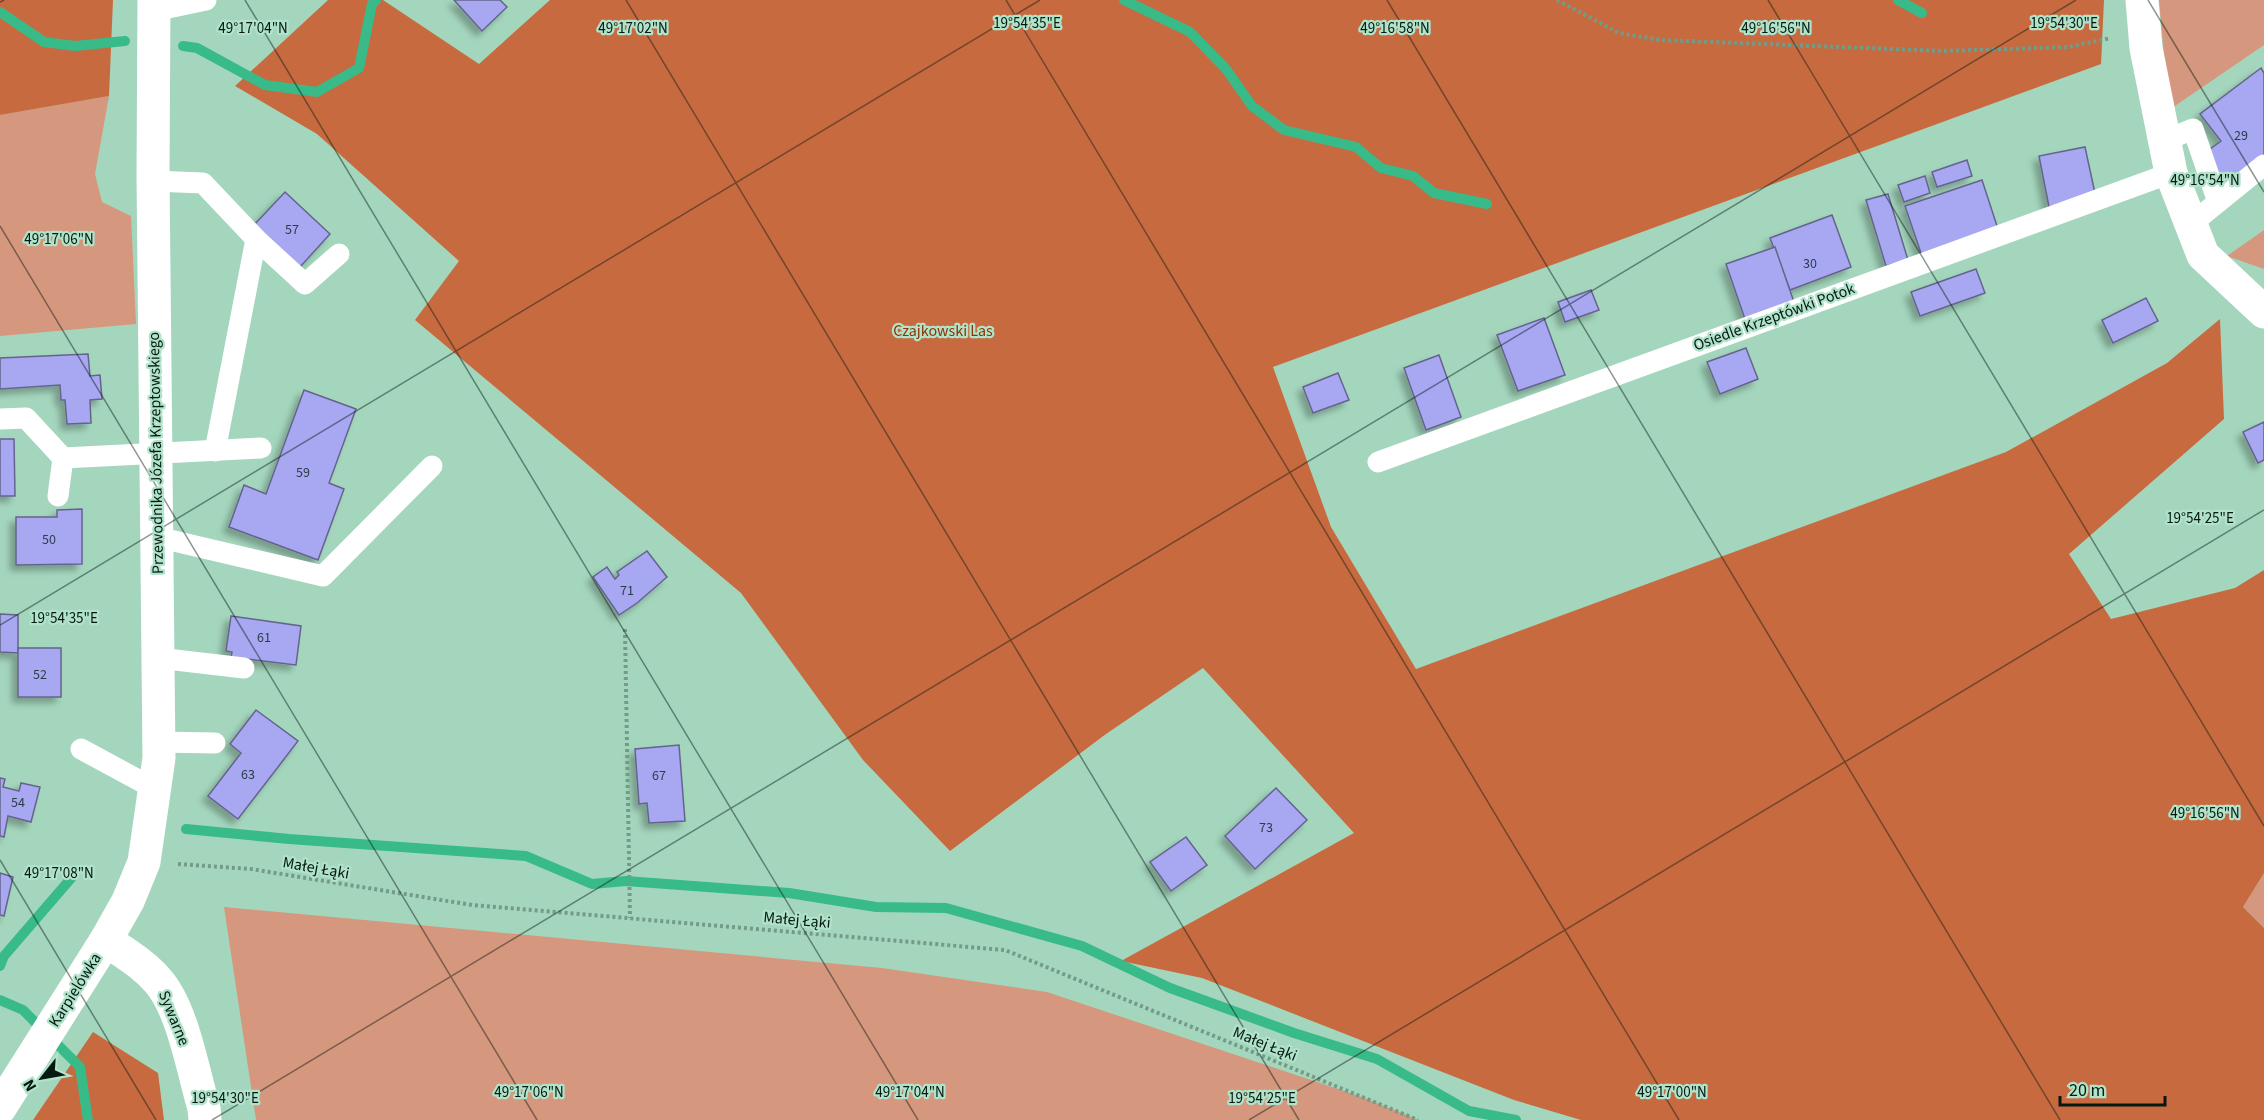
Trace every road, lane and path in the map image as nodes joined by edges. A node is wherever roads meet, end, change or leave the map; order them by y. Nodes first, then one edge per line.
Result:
1 (206, 0) edge
2 (1557, 0) edge
3 (154, 5) edge
4 (2143, 15) edge
5 (2164, 141) junction
6 (2264, 165) edge
7 (2171, 173) junction
8 (153, 182) junction
9 (2218, 202) junction
10 (2191, 224) junction
11 (256, 239) junction
12 (339, 254) dead end
13 (2264, 312) edge
14 (0, 419) edge
15 (261, 448) dead end
16 (215, 451) junction
17 (156, 454) junction
18 (63, 458) junction
19 (1378, 462) dead end
20 (432, 466) dead end
21 (58, 496) dead end
22 (157, 537) junction
23 (625, 629) dead end
24 (158, 658) junction
25 (244, 668) dead end
26 (159, 742) junction
27 (214, 743) dead end
28 (81, 749) dead end
29 (155, 789) junction
30 (144, 862) junction
31 (128, 901) joint
32 (630, 918) junction
33 (106, 940) junction
34 (0, 1108) edge
35 (205, 1120) edge
36 (1418, 1120) edge

1 - 3 lane
2 - 4 path
3 - 8 street, Przewodnika Józefa Krzeptowskiego
4 - 5 street
5 - 7 street
5 - 9 lane
6 - 9 lane
7 - 10 street
7 - 19 lane, Osiedle Krzeptówki Potok
8 - 11 lane
8 - 17 street, Przewodnika Józefa Krzeptowskiego
9 - 10 lane
10 - 13 street
11 - 12 lane
11 - 16 lane
14 - 18 lane
15 - 16 lane
16 - 17 lane
17 - 18 lane
17 - 22 street, Przewodnika Józefa Krzeptowskiego
18 - 21 lane
20 - 22 lane
22 - 24 street, Przewodnika Józefa Krzeptowskiego
23 - 32 path
24 - 25 lane
24 - 26 street, Przewodnika Józefa Krzeptowskiego
26 - 27 lane
26 - 29 street, Przewodnika Józefa Krzeptowskiego
28 - 29 lane
29 - 30 street, Przewodnika Józefa Krzeptowskiego
30 - 31 street, Przewodnika Józefa Krzeptowskiego
30 - 32 path, Małej Łąki
31 - 33 street, Karpielówka
32 - 36 path, Małej Łąki
33 - 34 street, Karpielówka
33 - 35 street, Sywarne

